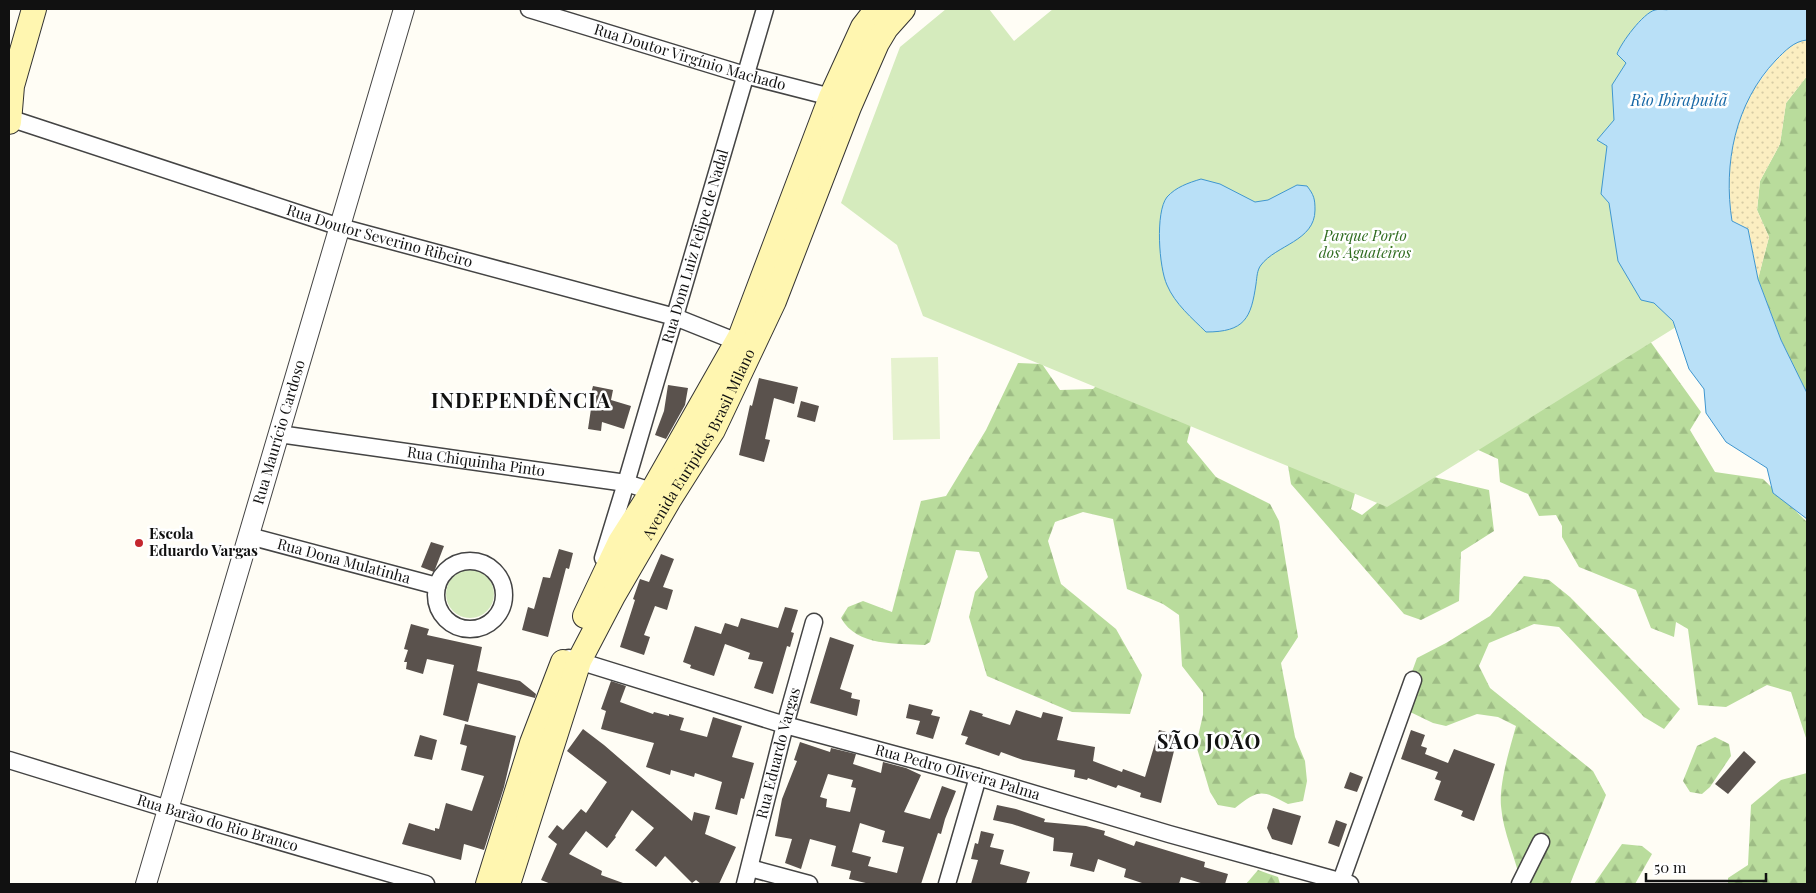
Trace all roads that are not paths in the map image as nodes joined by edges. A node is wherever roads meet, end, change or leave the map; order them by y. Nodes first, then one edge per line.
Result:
1 (34, 9) edge
2 (404, 9) edge
3 (529, 9) edge
4 (765, 9) edge
5 (894, 10) edge
6 (746, 75) junction
7 (10, 88) edge
8 (840, 102) junction
9 (9, 119) edge
10 (340, 227) junction
11 (675, 317) junction
12 (745, 344) junction
13 (279, 434) junction
14 (626, 483) junction
15 (661, 494) junction
16 (249, 536) junction
17 (628, 549) junction
18 (437, 586) junction
19 (583, 621) junction
20 (814, 622) dead end
21 (572, 659) junction
22 (1413, 680) dead end
23 (785, 725) junction
24 (9, 760) edge
25 (978, 777) junction
26 (168, 809) junction
27 (1542, 842) dead end
28 (747, 876) edge
29 (1345, 883) edge
30 (146, 884) edge
31 (426, 884) edge
32 (488, 884) edge
33 (508, 884) edge
34 (809, 884) edge
35 (947, 884) edge
36 (1520, 884) edge

1 - 7 main road
2 - 10 street, Rua Maurício Cardoso
3 - 6 street, Rua Doutor Virgínio Machado
4 - 6 street, Rua Dom Luiz Felipe de Nadal
5 - 8 main road, Avenida Euripides Brasil Milano
6 - 8 street, Rua Doutor Virgínio Machado
6 - 11 street, Rua Dom Luiz Felipe de Nadal
7 - 9 main road
8 - 12 main road, Avenida Euripides Brasil Milano
9 - 10 street, Rua Doutor Severino Ribeiro
10 - 11 street, Rua Doutor Severino Ribeiro
10 - 13 street, Rua Maurício Cardoso
11 - 12 street, Rua Doutor Severino Ribeiro
11 - 14 street, Rua Dom Luiz Felipe de Nadal
12 - 15 main road, Avenida Euripides Brasil Milano
13 - 14 street, Rua Chiquinha Pinto
13 - 16 street, Rua Maurício Cardoso
14 - 15 street, Rua Chiquinha Pinto
14 - 17 street, Rua Dom Luiz Felipe de Nadal
14 - 19 street, Rua Dom Luiz Felipe de Nadal
15 - 17 main road, Avenida Euripides Brasil Milano
16 - 18 street, Rua Dona Mulatinha
16 - 26 street, Rua Maurício Cardoso
17 - 19 main road, Avenida Euripides Brasil Milano
17 - 21 main road, Avenida Euripides Brasil Milano
18 - 18 street
19 - 21 main road, Avenida Euripides Brasil Milano
20 - 23 street, Rua Eduardo Vargas
21 - 23 street, Rua Pedro Oliveira Palma
21 - 32 main road, Avenida Euripides Brasil Milano
21 - 33 main road, Avenida Euripides Brasil Milano
22 - 29 street
23 - 25 street, Rua Pedro Oliveira Palma
23 - 28 street, Rua Eduardo Vargas
24 - 26 street, Rua Barão do Rio Branco
25 - 29 street, Rua Pedro Oliveira Palma
25 - 35 street
26 - 30 street, Rua Maurício Cardoso
26 - 31 street, Rua Barão do Rio Branco
27 - 36 street
28 - 34 street

